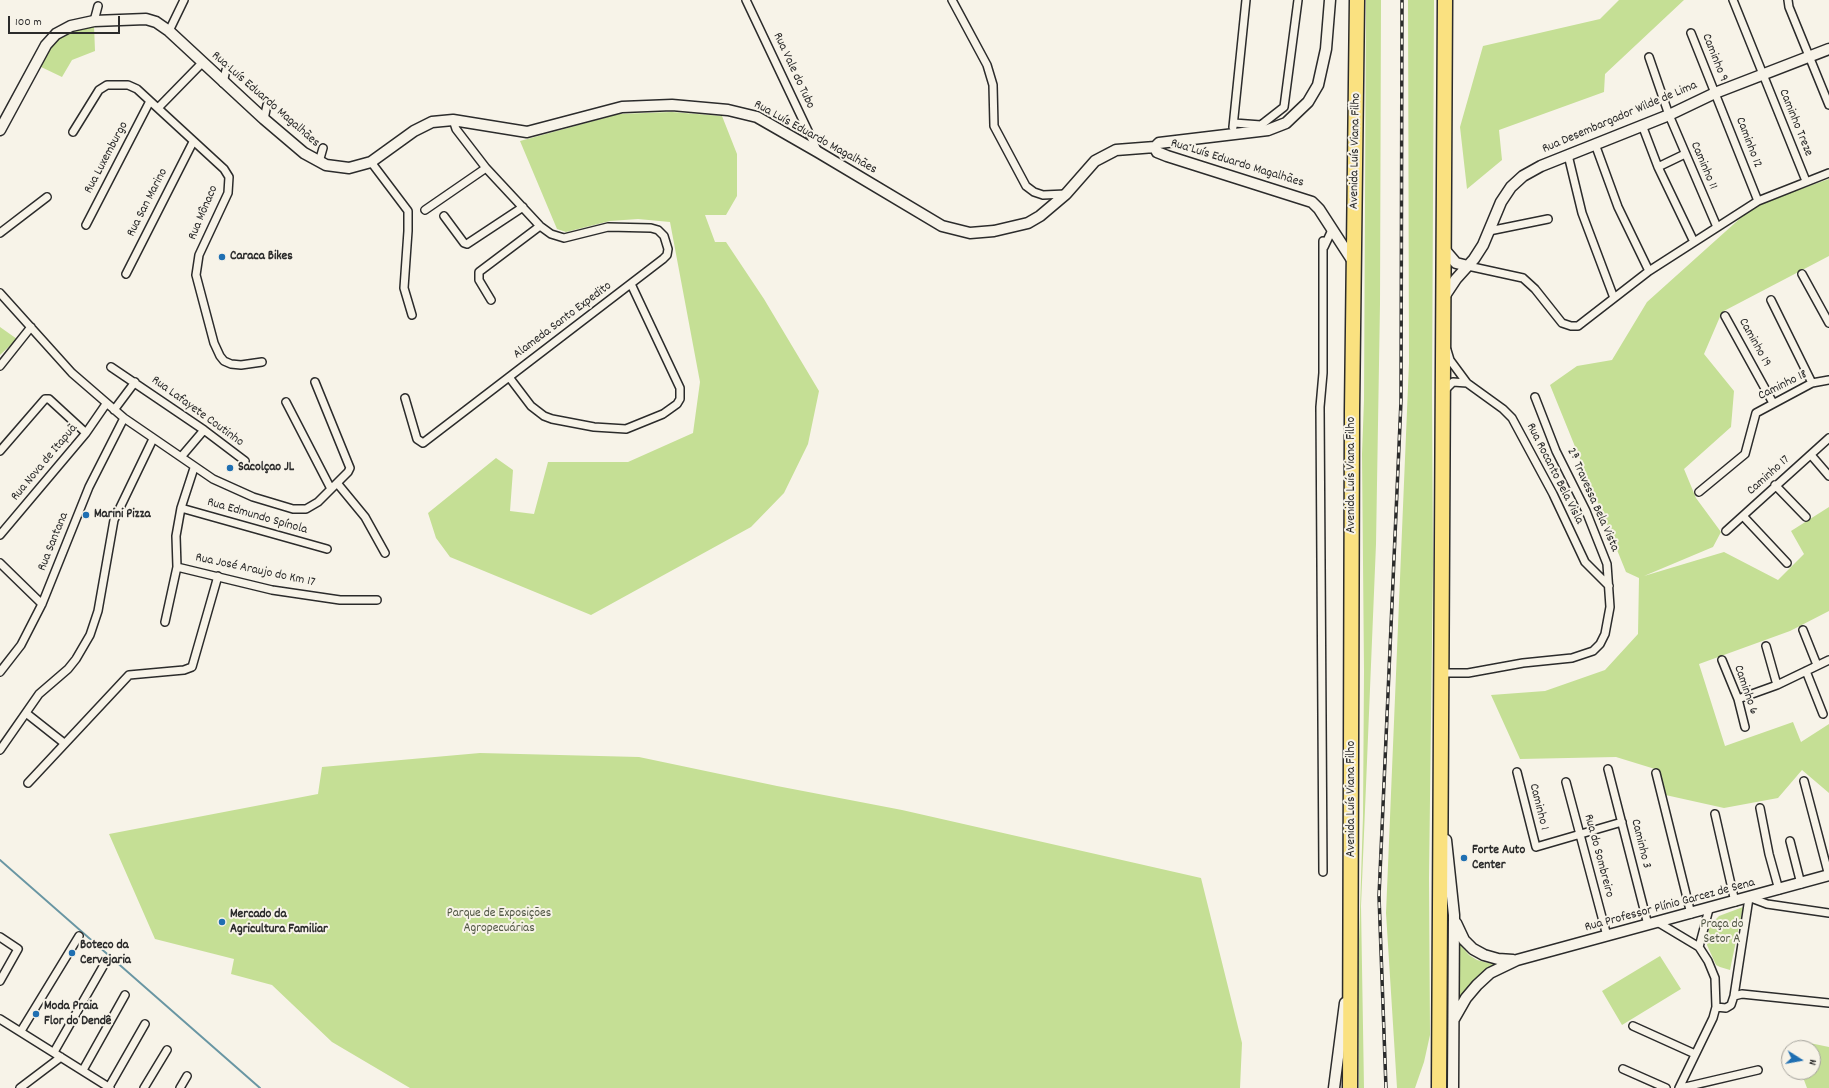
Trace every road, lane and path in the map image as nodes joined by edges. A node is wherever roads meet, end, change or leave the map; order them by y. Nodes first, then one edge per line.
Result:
1 (184, 0) edge
2 (746, 0) edge
3 (952, 0) edge
4 (1246, 0) edge
5 (1298, 0) edge
6 (1330, 0) edge
7 (1356, 0) edge
8 (1445, 0) edge
9 (1733, 0) edge
10 (1788, 1) edge
11 (98, 6) dead end
12 (94, 21) junction
13 (169, 31) junction
14 (1691, 33) dead end
15 (1829, 49) edge
16 (1809, 56) junction
17 (1649, 57) dead end
18 (202, 63) junction
19 (226, 70) dead end
20 (1762, 74) junction
21 (223, 83) junction
22 (1715, 93) junction
23 (150, 101) junction
24 (267, 104) dead end
25 (1829, 105) edge
26 (158, 108) junction
27 (1669, 115) junction
28 (264, 119) junction
29 (453, 120) junction
30 (1234, 123) junction
31 (1642, 126) junction
32 (0, 130) edge
33 (72, 132) dead end
34 (1233, 134) junction
35 (193, 142) junction
36 (1595, 144) junction
37 (1155, 147) junction
38 (324, 148) dead end
39 (818, 152) junction
40 (1685, 154) junction
41 (1568, 155) junction
42 (319, 162) junction
43 (371, 162) junction
44 (1658, 167) junction
45 (486, 168) junction
46 (1829, 172) edge
47 (1806, 181) junction
48 (1066, 194) junction
49 (47, 197) dead end
50 (1758, 201) junction
51 (523, 207) junction
52 (425, 210) dead end
53 (444, 216) dead end
54 (1548, 219) dead end
55 (86, 225) dead end
56 (540, 226) junction
57 (1717, 227) junction
58 (1332, 230) junction
59 (0, 232) edge
60 (1489, 232) junction
61 (1694, 242) junction
62 (1444, 249) junction
63 (1354, 263) junction
64 (1468, 266) junction
65 (1649, 271) junction
66 (126, 274) dead end
67 (1802, 274) dead end
68 (631, 284) junction
69 (1, 296) edge
70 (1444, 297) junction
71 (1614, 298) junction
72 (491, 300) dead end
73 (1770, 300) dead end
74 (412, 315) dead end
75 (1725, 316) dead end
76 (1829, 323) edge
77 (31, 327) junction
78 (1443, 328) junction
79 (262, 362) dead end
80 (0, 366) edge
81 (112, 366) dead end
82 (509, 377) junction
83 (1829, 380) edge
84 (135, 382) junction
85 (315, 382) dead end
86 (1467, 383) junction
87 (1812, 383) junction
88 (1442, 393) junction
89 (1535, 397) dead end
90 (404, 398) dead end
91 (286, 402) dead end
92 (1773, 403) junction
93 (106, 404) junction
94 (114, 410) junction
95 (124, 418) junction
96 (204, 430) junction
97 (86, 433) junction
98 (1829, 438) edge
99 (153, 439) junction
100 (0, 451) edge
101 (1810, 455) junction
102 (181, 457) junction
103 (245, 461) dead end
104 (194, 468) junction
105 (1829, 476) edge
106 (337, 483) junction
107 (1775, 485) junction
108 (331, 489) junction
109 (1699, 492) dead end
110 (181, 508) junction
111 (1743, 516) junction
112 (1806, 516) dead end
113 (1726, 531) dead end
114 (0, 535) edge
115 (327, 549) dead end
116 (385, 553) dead end
117 (0, 563) edge
118 (1787, 563) dead end
119 (177, 567) junction
120 (218, 576) junction
121 (1609, 586) junction
122 (377, 600) dead end
123 (42, 604) junction
124 (165, 622) dead end
125 (1803, 630) dead end
126 (1766, 646) dead end
127 (1722, 660) dead end
128 (1829, 660) edge
129 (1817, 665) junction
130 (1806, 671) junction
131 (0, 672) edge
132 (1442, 673) junction
133 (1777, 685) junction
134 (1738, 699) junction
135 (26, 713) junction
136 (1823, 714) dead end
137 (1745, 727) dead end
138 (64, 744) junction
139 (0, 750) edge
140 (1608, 768) dead end
141 (1517, 772) dead end
142 (1656, 773) dead end
143 (1804, 781) dead end
144 (1566, 782) dead end
145 (28, 783) dead end
146 (1440, 788) junction
147 (1760, 808) dead end
148 (1715, 814) dead end
149 (1622, 822) junction
150 (1580, 834) junction
151 (1790, 841) dead end
152 (1322, 872) dead end
153 (1829, 876) edge
154 (1800, 884) junction
155 (1779, 890) junction
156 (1750, 898) junction
157 (1735, 902) junction
158 (1709, 909) junction
159 (1829, 913) edge
160 (1691, 914) junction
161 (1454, 915) junction
162 (1659, 922) junction
163 (1648, 925) junction
164 (79, 936) dead end
165 (1607, 936) junction
166 (0, 938) edge
167 (1699, 947) junction
168 (1351, 949) junction
169 (1517, 960) junction
170 (105, 963) dead end
171 (0, 981) edge
172 (125, 995) dead end
173 (1734, 996) junction
174 (1829, 1003) edge
175 (1716, 1007) junction
176 (1454, 1019) junction
177 (2, 1022) edge
178 (145, 1024) dead end
179 (1633, 1026) dead end
180 (21, 1031) junction
181 (167, 1050) dead end
182 (54, 1052) junction
183 (1695, 1054) junction
184 (61, 1057) junction
185 (1622, 1069) dead end
186 (83, 1070) junction
187 (1758, 1070) dead end
188 (187, 1076) dead end
189 (109, 1087) edge
190 (20, 1088) edge
191 (144, 1088) edge
192 (180, 1088) edge
193 (1334, 1088) edge
194 (1350, 1088) edge
195 (1439, 1088) edge
196 (1453, 1088) edge
197 (1666, 1088) edge
198 (1680, 1088) edge

1 - 13 street
2 - 39 street, Rua Vale do Tubo
3 - 48 street
4 - 30 street
5 - 30 street
6 - 34 main road, Rua Luís Eduardo Magalhães
7 - 63 highway, Avenida Luís Viana Filho
8 - 62 highway
9 - 20 street, Caminho Treze
10 - 16 street
11 - 12 street
12 - 13 main road, Rua Luís Eduardo Magalhães
12 - 32 main road, Rua Luís Eduardo Magalhães
13 - 18 main road, Rua Luís Eduardo Magalhães
14 - 22 street, Caminho 9
15 - 16 main road, Rua Desembargador Wilde de Lima
16 - 20 main road, Rua Desembargador Wilde de Lima
16 - 25 street
17 - 27 street, Caminho 11
18 - 21 main road, Rua Luís Eduardo Magalhães
18 - 26 street
19 - 21 street
20 - 22 main road, Rua Desembargador Wilde de Lima
20 - 47 street, Caminho Treze
21 - 28 main road, Rua Luís Eduardo Magalhães
22 - 27 main road, Rua Desembargador Wilde de Lima
22 - 50 street, Caminho 12
23 - 26 street, Rua Mônaco
23 - 33 street, Rua Mônaco
23 - 55 street, Rua Luxemburgo
24 - 28 street
26 - 35 street, Rua Mônaco
27 - 31 main road, Rua Desembargador Wilde de Lima
27 - 40 street, Caminho 11
28 - 42 main road, Rua Luís Eduardo Magalhães
29 - 39 main road, Rua Luís Eduardo Magalhães
29 - 43 main road, Rua Luís Eduardo Magalhães
29 - 45 street, Alameda Santo Expedito
30 - 34 street
31 - 36 main road, Rua Desembargador Wilde de Lima
31 - 44 street
34 - 37 main road, Rua Luís Eduardo Magalhães
35 - 66 street, Rua San Marino
35 - 79 street, Rua Mônaco
36 - 41 main road, Rua Desembargador Wilde de Lima
36 - 65 street
37 - 48 main road, Rua Luís Eduardo Magalhães
37 - 58 main road, Rua Luís Eduardo Magalhães
38 - 42 street
39 - 48 main road, Rua Luís Eduardo Magalhães
40 - 44 street
40 - 57 street, Caminho 11
41 - 60 main road, Rua Desembargador Wilde de Lima
41 - 71 street
42 - 43 main road, Rua Luís Eduardo Magalhães
43 - 74 street
44 - 61 street
45 - 51 street, Alameda Santo Expedito
45 - 52 street
46 - 47 street
47 - 50 street
49 - 59 street
50 - 57 street
51 - 53 street
51 - 56 street, Alameda Santo Expedito
54 - 60 street
56 - 68 street, Alameda Santo Expedito
56 - 72 street
57 - 61 street
58 - 63 main road, Rua Luís Eduardo Magalhães
58 - 152 street
60 - 64 main road, Rua Desembargador Wilde de Lima
61 - 65 street
62 - 64 main road
62 - 70 highway
63 - 168 highway, Avenida Luís Viana Filho
64 - 70 main road, Rua Desembargador Wilde de Lima
64 - 71 street
65 - 71 street
67 - 76 street
68 - 82 street, Alameda Santo Expedito
68 - 82 street, Alameda Santo Expedito
69 - 77 street
70 - 78 highway
73 - 87 street
75 - 92 street, Caminho 19
77 - 80 street
77 - 93 street
78 - 86 street, Rua Rocanto Bela Visla
78 - 88 highway
81 - 84 street, Rua Lafayete Coutinho
82 - 90 street, Alameda Santo Expedito
83 - 87 street, Caminho 18
84 - 94 street
84 - 96 street, Rua Lafayete Coutinho
85 - 106 street
86 - 88 street
86 - 121 street, Rua Rocanto Bela Visla
87 - 92 street, Caminho 18
88 - 132 highway
89 - 121 street, 2ª Travessa Bela Vista
91 - 108 street
92 - 109 street, Caminho 18
93 - 94 street
93 - 97 street, Rua Nova de Itapuã
94 - 95 street
95 - 99 street
95 - 123 street, Rua Santana
96 - 102 street
96 - 103 street, Rua Lafayete Coutinho
97 - 100 street
97 - 114 street, Rua Nova de Itapuã
98 - 101 street, Caminho 17
99 - 102 street
99 - 135 street
101 - 105 street
101 - 107 street, Caminho 17
102 - 104 street
104 - 108 street
104 - 110 street
106 - 108 street
106 - 116 street
107 - 111 street, Caminho 17
107 - 112 street
110 - 115 street, Rua Edmundo Spínola
110 - 119 street
111 - 113 street, Caminho 17
111 - 118 street
117 - 123 street
119 - 120 street, Rua José Araujo do Km 17
119 - 124 street
120 - 122 street, Rua José Araujo do Km 17
120 - 138 street
121 - 132 street, 2ª Travessa Bela Vista
123 - 131 street, Rua Santana
125 - 129 street
126 - 133 street
127 - 134 street, Caminho 6
128 - 129 street
129 - 130 street
130 - 133 street
130 - 136 street
132 - 146 highway
133 - 134 street
134 - 137 street, Caminho 6
135 - 138 street
135 - 139 street
138 - 145 street
140 - 149 street, Caminho 3
141 - 150 street, Caminho 1
142 - 160 street
143 - 153 street
144 - 150 street, Rua do Sombreiro
146 - 161 main road
146 - 195 highway
147 - 155 street
148 - 157 street
149 - 150 street
149 - 163 street, Caminho 3
150 - 165 street, Rua do Sombreiro
151 - 154 street
153 - 154 main road, Rua Professor Plínio Garcez de Sena
154 - 155 main road, Rua Professor Plínio Garcez de Sena
155 - 156 main road, Rua Professor Plínio Garcez de Sena
156 - 157 main road, Rua Professor Plínio Garcez de Sena
156 - 159 street
156 - 173 street
157 - 158 main road, Rua Professor Plínio Garcez de Sena
158 - 160 main road, Rua Professor Plínio Garcez de Sena
158 - 167 street
160 - 162 main road, Rua Professor Plínio Garcez de Sena
161 - 169 main road, Rua Professor Plínio Garcez de Sena
161 - 176 main road
162 - 163 main road, Rua Professor Plínio Garcez de Sena
162 - 167 street
163 - 165 main road, Rua Professor Plínio Garcez de Sena
164 - 180 street
165 - 169 main road, Rua Professor Plínio Garcez de Sena
166 - 171 street
167 - 175 street
168 - 193 main road, Avenida Luís Viana Filho
168 - 194 highway, Avenida Luís Viana Filho
169 - 176 main road, Rua Professor Plínio Garcez de Sena
170 - 182 street
172 - 186 street
173 - 174 street
173 - 175 street
175 - 183 street
176 - 196 main road
177 - 180 street
178 - 189 street
179 - 183 street
180 - 182 street
181 - 191 street
182 - 184 street
183 - 198 street
184 - 186 street
184 - 190 street
185 - 197 street
186 - 189 street
187 - 198 street
188 - 192 street

